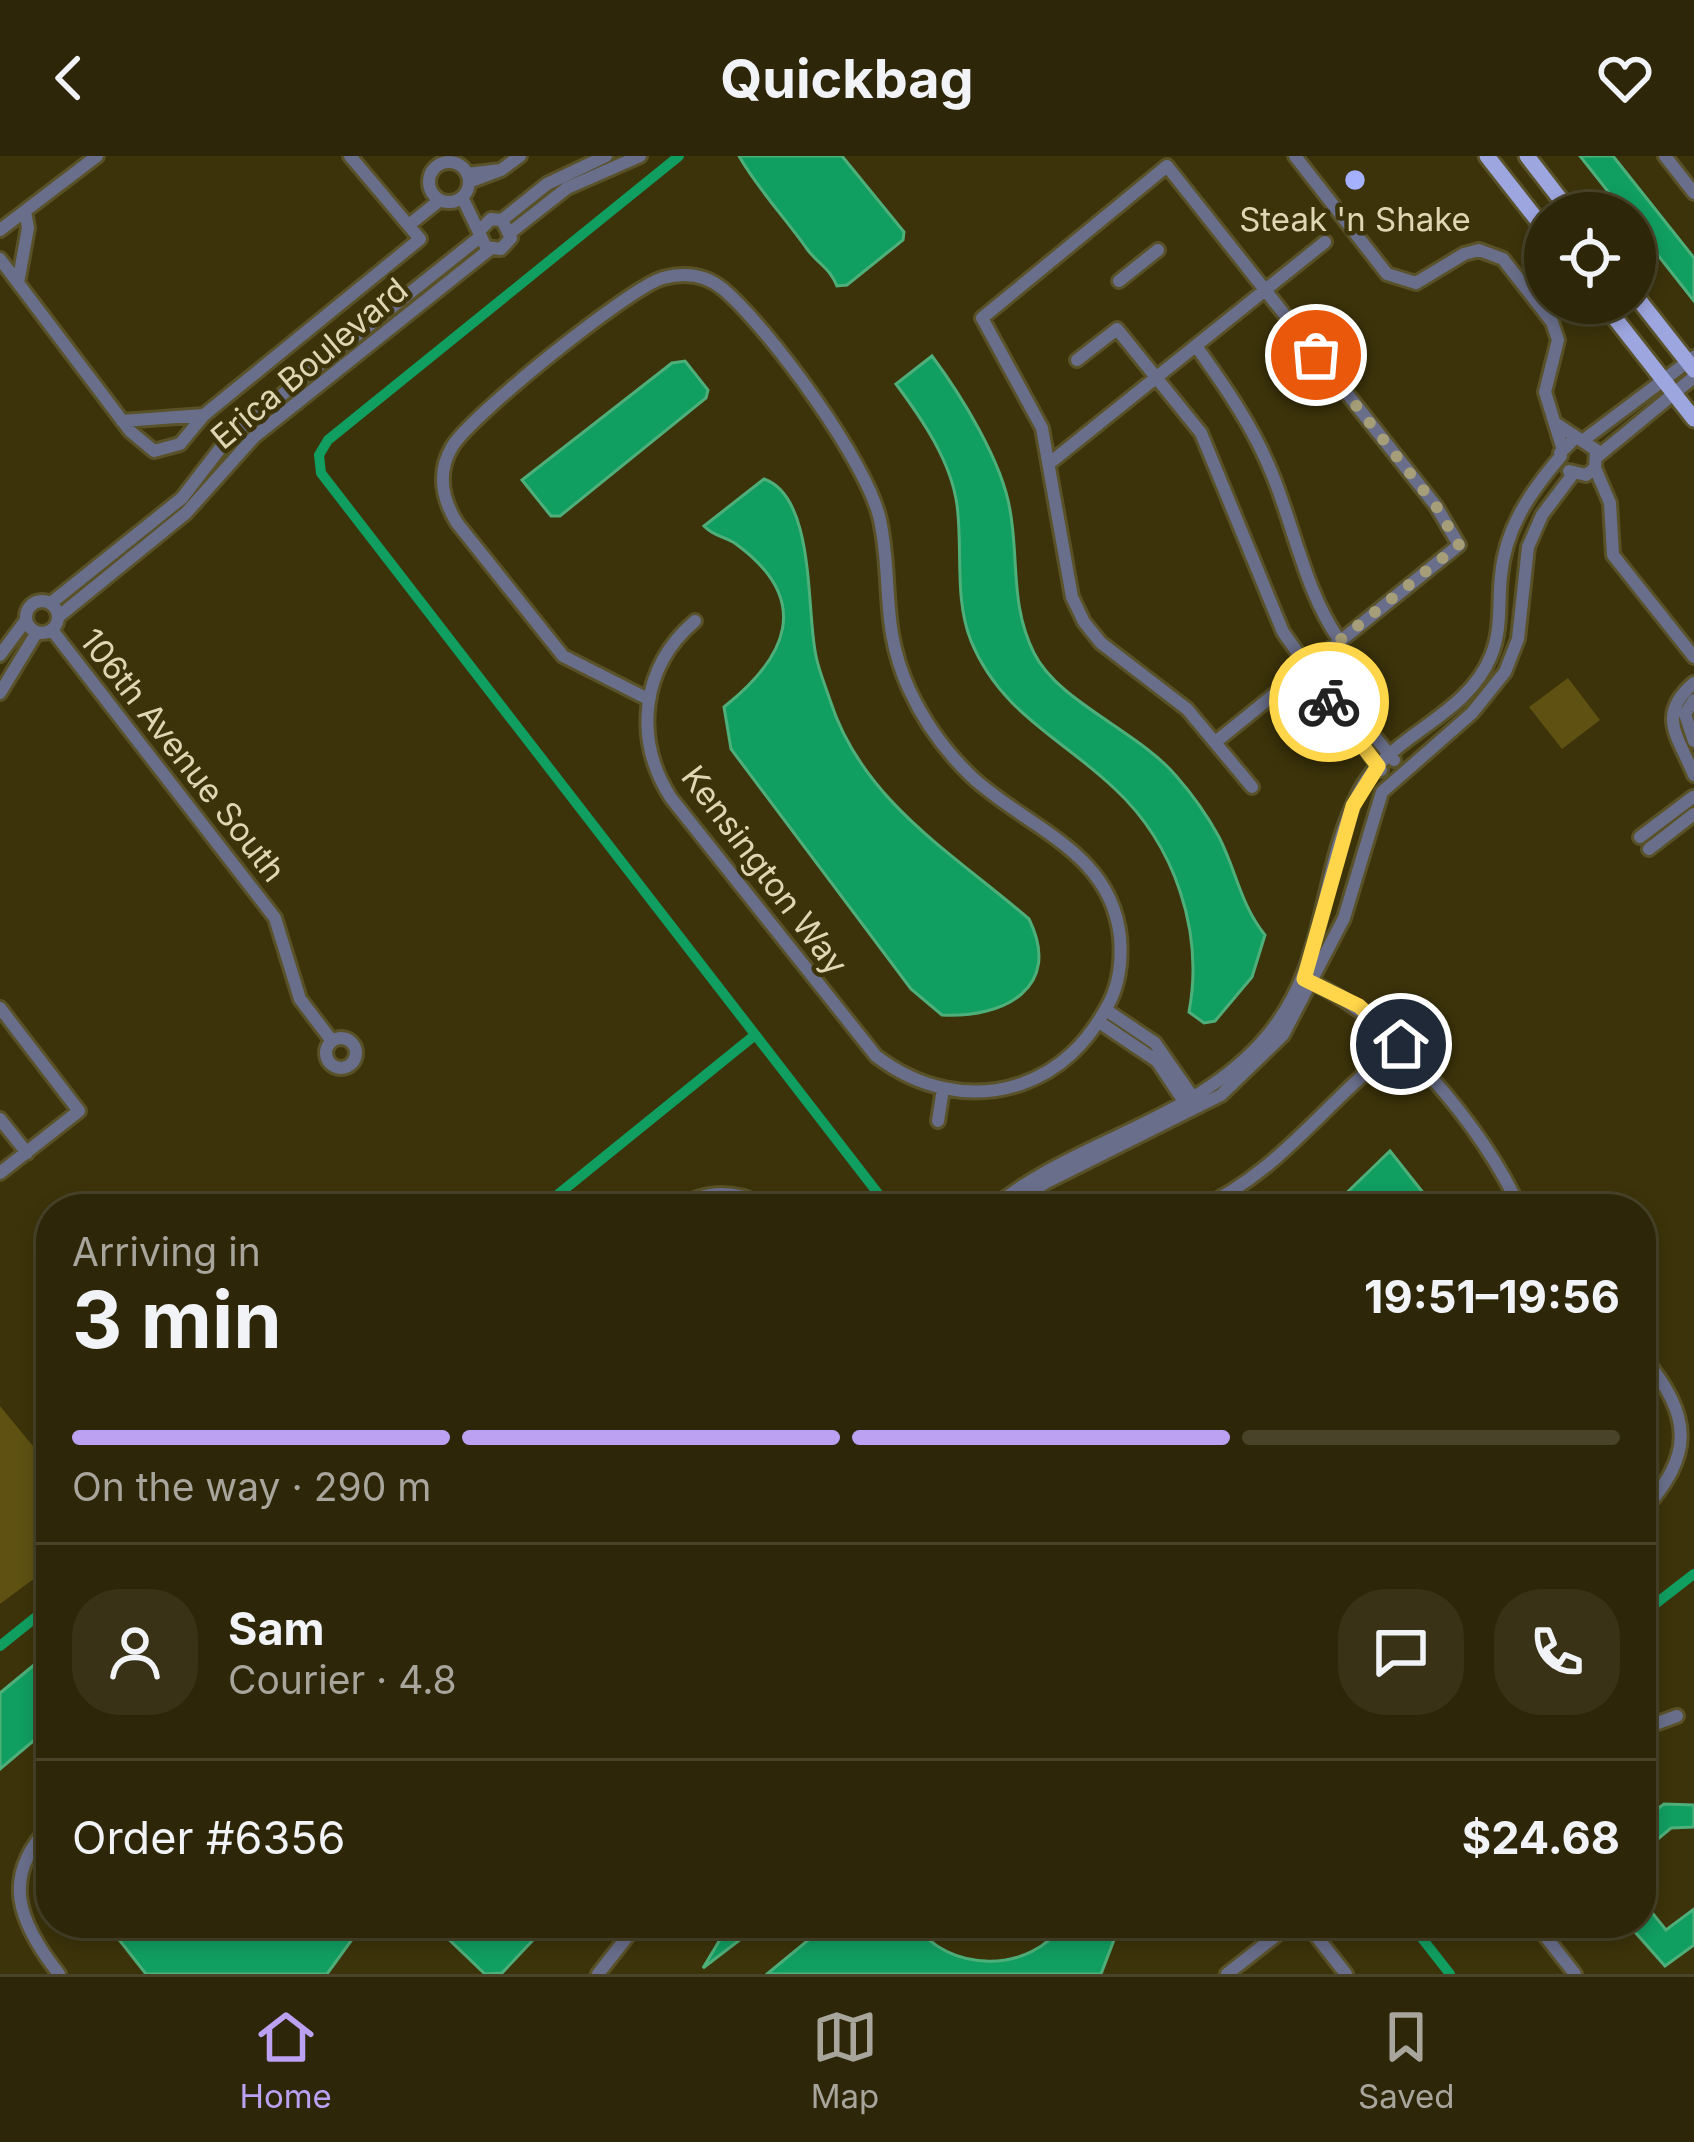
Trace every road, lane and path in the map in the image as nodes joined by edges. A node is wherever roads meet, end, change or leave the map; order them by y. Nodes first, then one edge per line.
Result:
1 (97, 156) edge
2 (350, 156) edge
3 (606, 156) edge
4 (640, 156) edge
5 (1295, 156) edge
6 (1487, 156) edge
7 (1527, 156) edge
8 (1665, 156) edge
9 (508, 162) edge
10 (468, 178) junction
11 (1555, 192) edge
12 (1694, 193) edge
13 (464, 198) junction
14 (440, 200) junction
15 (1524, 203) edge
16 (25, 212) junction
17 (409, 225) junction
18 (488, 226) junction
19 (0, 230) edge
20 (511, 232) junction
21 (1325, 242) dead end
22 (490, 249) junction
23 (1158, 250) dead end
24 (0, 259) edge
25 (1119, 280) dead end
26 (18, 283) junction
27 (1266, 290) junction
28 (1656, 321) edge
29 (1619, 324) edge
30 (1196, 346) junction
31 (1078, 360) dead end
32 (1692, 366) edge
33 (1156, 378) junction
34 (1662, 379) junction
35 (1674, 394) junction
36 (204, 415) junction
37 (1694, 419) edge
38 (122, 421) junction
39 (1554, 422) junction
40 (1581, 438) junction
41 (1561, 451) junction
42 (1051, 462) junction
43 (1588, 468) junction
44 (55, 610) junction
45 (26, 620) junction
46 (695, 621) dead end
47 (44, 631) junction
48 (1340, 641) junction
49 (0, 655) edge
50 (1694, 657) edge
51 (1306, 667) junction
52 (1694, 683) edge
53 (0, 693) edge
54 (648, 699) junction
55 (1694, 700) edge
56 (1218, 740) junction
57 (1694, 741) edge
58 (1390, 755) junction
59 (1378, 766) junction
60 (1402, 770) junction
61 (1694, 778) edge
62 (1390, 781) junction
63 (1252, 787) dead end
64 (1693, 798) edge
65 (1694, 814) edge
66 (1309, 981) junction
67 (0, 1008) edge
68 (1102, 1016) junction
69 (14, 1026) junction
70 (0, 1037) edge
71 (332, 1041) dead end
72 (1401, 1044) junction
73 (943, 1089) junction
74 (1192, 1106) junction
75 (0, 1119) edge
76 (938, 1121) dead end
77 (27, 1153) junction
78 (0, 1174) edge
79 (1014, 1194) edge
80 (1030, 1194) edge
81 (1221, 1194) edge
82 (1512, 1194) edge
83 (1656, 1374) edge
84 (1692, 1450) edge
85 (1656, 1501) edge
86 (1677, 1716) dead end
87 (1656, 1724) edge
88 (36, 1841) edge
89 (626, 1938) edge
90 (1273, 1938) edge
91 (1318, 1938) edge
92 (1547, 1938) edge
93 (58, 1974) edge
94 (598, 1974) edge
95 (1227, 1974) edge
96 (1346, 1974) edge
97 (1575, 1974) edge

1 - 16 street
2 - 17 street
3 - 18 street, Erica Boulevard
4 - 20 street
5 - 39 street
6 - 15 main road
7 - 11 main road
8 - 12 street
9 - 10 street
10 - 13 street
10 - 14 street
13 - 14 street
13 - 18 street
14 - 17 street
16 - 19 street
16 - 26 street
17 - 36 street
18 - 20 street
18 - 22 street
18 - 44 street, Erica Boulevard
20 - 22 street, Erica Boulevard
21 - 27 street
22 - 44 street, Erica Boulevard
23 - 25 street
24 - 26 street
26 - 38 street
27 - 30 street
27 - 42 street
27 - 48 street
28 - 32 main road
29 - 34 main road
30 - 33 street
30 - 48 street
31 - 33 street
32 - 34 street
32 - 35 street
33 - 42 street
33 - 51 street
34 - 35 main road
34 - 40 street
35 - 37 main road
35 - 43 street
36 - 38 street
36 - 38 street
39 - 40 street
39 - 41 street
40 - 41 street
40 - 43 street
41 - 43 street
41 - 58 street
42 - 56 street
43 - 50 street
43 - 60 street
44 - 45 street
44 - 47 street
45 - 47 street, 106th Avenue South
45 - 49 street
46 - 54 street
47 - 53 street
47 - 71 street, 106th Avenue South
48 - 51 street
51 - 56 street
51 - 58 street
51 - 59 street
52 - 61 street
54 - 68 street
54 - 73 street, Kensington Way
55 - 57 street
56 - 63 street
58 - 59 street
58 - 60 street
59 - 62 street
59 - 66 street
60 - 62 street
61 - 64 street
62 - 66 street
64 - 65 street
66 - 72 street
66 - 74 street
67 - 69 street
68 - 73 street, Kensington Way
68 - 74 street
69 - 70 street
69 - 77 street
72 - 81 street
72 - 82 street
73 - 76 street
74 - 79 street
74 - 80 street
75 - 77 street
77 - 78 street
83 - 84 street
84 - 85 street
86 - 87 street
88 - 93 street
89 - 94 street
90 - 95 street
91 - 96 street
92 - 97 street

